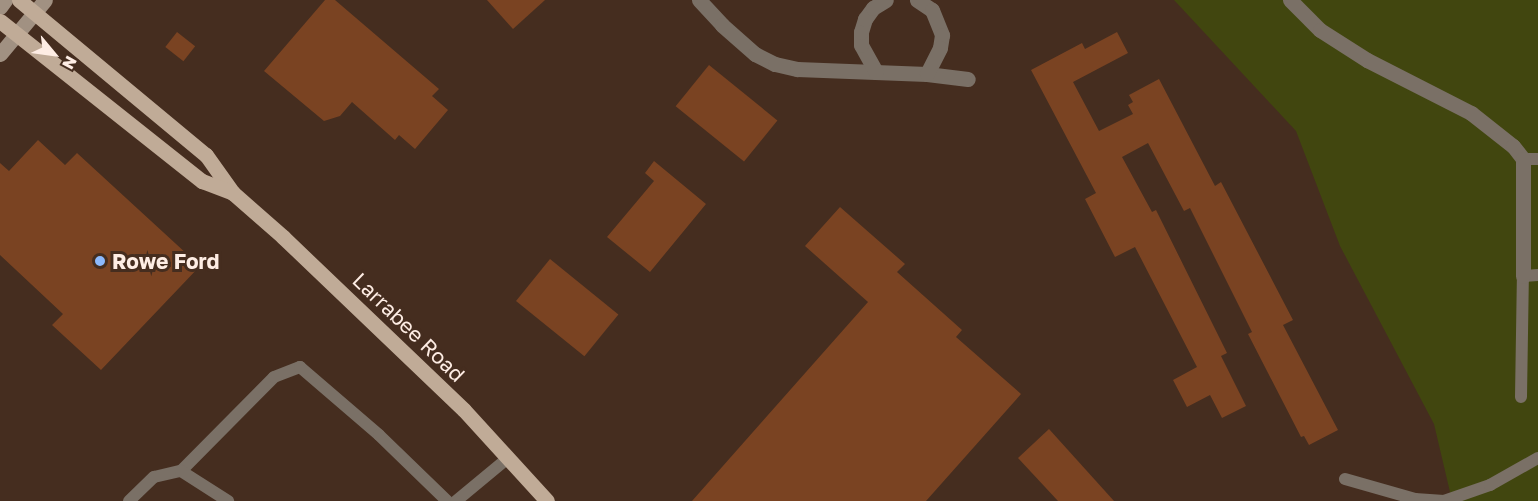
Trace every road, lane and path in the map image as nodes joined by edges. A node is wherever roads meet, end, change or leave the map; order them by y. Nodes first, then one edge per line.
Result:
1 (5, 0) edge
2 (19, 0) edge
3 (45, 0) edge
4 (699, 0) edge
5 (886, 0) edge
6 (917, 0) edge
7 (1290, 0) edge
8 (0, 7) edge
9 (35, 13) junction
10 (0, 21) edge
11 (17, 34) junction
12 (0, 54) edge
13 (876, 72) junction
14 (927, 74) junction
15 (968, 79) dead end
16 (1531, 159) edge
17 (233, 193) junction
18 (1531, 275) edge
19 (1521, 397) dead end
20 (508, 458) junction
21 (1538, 458) edge
22 (181, 471) junction
23 (1345, 478) dead end
24 (129, 501) edge
25 (228, 501) edge
26 (447, 501) edge
27 (456, 501) edge
28 (547, 501) edge

1 - 8 main road
2 - 9 main road, Larrabee Road
3 - 9 main road
4 - 13 street
5 - 13 street
6 - 14 street
7 - 16 street
9 - 11 main road
9 - 17 main road, Larrabee Road
10 - 11 main road, Larrabee Road
11 - 12 main road
11 - 17 main road, Larrabee Road
13 - 14 street
14 - 15 street
16 - 18 street
17 - 20 main road, Larrabee Road
18 - 19 lane
20 - 27 lane
20 - 28 main road, Larrabee Road
21 - 23 lane
22 - 24 lane
22 - 25 lane
22 - 26 lane

